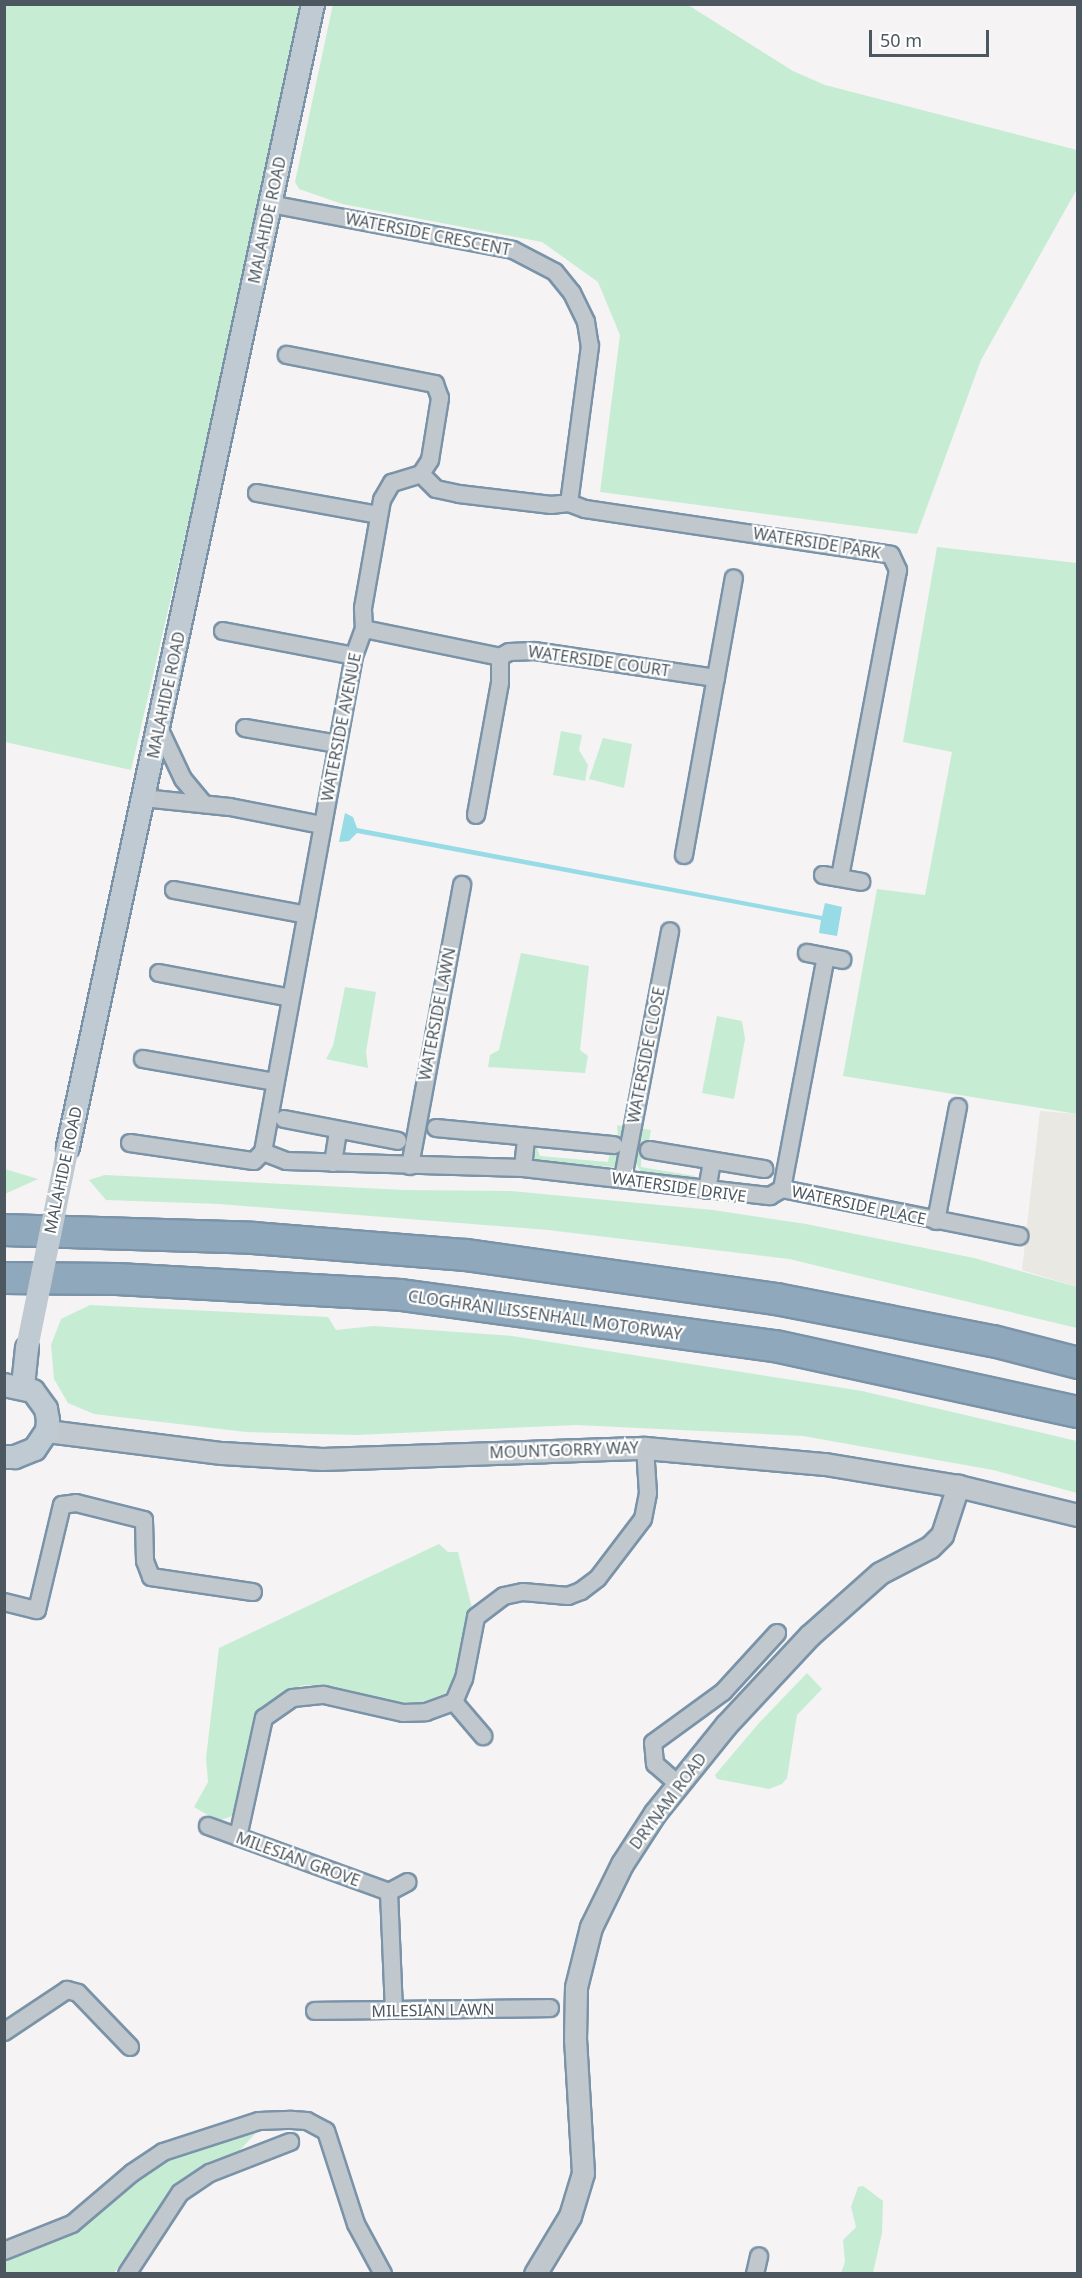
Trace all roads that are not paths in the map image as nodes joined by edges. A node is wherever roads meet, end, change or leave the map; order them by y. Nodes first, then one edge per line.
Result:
1 (313, 4) edge
2 (270, 204) junction
3 (287, 355) dead end
4 (421, 474) junction
5 (257, 493) dead end
6 (569, 503) junction
7 (378, 515) junction
8 (734, 578) dead end
9 (364, 629) junction
10 (223, 631) dead end
11 (354, 656) junction
12 (500, 657) junction
13 (716, 678) junction
14 (159, 728) junction
15 (245, 728) dead end
16 (338, 744) junction
17 (143, 798) junction
18 (204, 804) junction
19 (477, 815) dead end
20 (322, 825) junction
21 (684, 855) dead end
22 (823, 875) dead end
23 (840, 878) junction
24 (861, 882) dead end
25 (462, 885) dead end
26 (174, 890) dead end
27 (307, 915) junction
28 (670, 931) dead end
29 (807, 953) dead end
30 (159, 973) dead end
31 (291, 998) junction
32 (143, 1059) dead end
33 (275, 1082) junction
34 (958, 1107) dead end
35 (284, 1119) dead end
36 (436, 1128) dead end
37 (338, 1130) junction
38 (526, 1137) junction
39 (405, 1142) junction
40 (130, 1143) dead end
41 (614, 1145) dead end
42 (648, 1150) dead end
43 (263, 1152) junction
44 (712, 1161) junction
45 (333, 1163) junction
46 (410, 1166) junction
47 (523, 1168) junction
48 (764, 1169) dead end
49 (623, 1178) junction
50 (782, 1189) junction
51 (707, 1190) junction
52 (936, 1221) junction
53 (4, 1230) edge
54 (1019, 1236) dead end
55 (4, 1278) edge
56 (1077, 1363) edge
57 (14, 1385) edge
58 (1077, 1412) edge
59 (46, 1431) junction
60 (645, 1448) junction
61 (5, 1458) edge
62 (958, 1486) junction
63 (1077, 1515) edge
64 (253, 1592) dead end
65 (4, 1602) edge
66 (777, 1633) dead end
67 (454, 1702) junction
68 (483, 1736) dead end
69 (678, 1784) junction
70 (208, 1826) dead end
71 (238, 1837) junction
72 (408, 1882) dead end
73 (389, 1892) junction
74 (550, 2008) dead end
75 (394, 2010) junction
76 (315, 2011) dead end
77 (4, 2032) edge
78 (130, 2047) dead end
79 (290, 2142) dead end
80 (4, 2251) edge
81 (759, 2256) dead end
82 (539, 2272) edge
83 (127, 2274) edge
84 (383, 2274) edge
85 (755, 2274) edge

1 - 2 main road, MALAHIDE ROAD
2 - 6 street, WATERSIDE CRESCENT
2 - 14 main road, MALAHIDE ROAD
3 - 4 street
4 - 6 street, WATERSIDE PARK
4 - 7 street, WATERSIDE AVENUE
5 - 7 street
6 - 23 street, WATERSIDE PARK
7 - 9 street, WATERSIDE AVENUE
8 - 13 street
9 - 11 street, WATERSIDE AVENUE
9 - 12 street
10 - 11 street
11 - 16 street, WATERSIDE AVENUE
12 - 13 street, WATERSIDE COURT
12 - 19 street
13 - 21 street
14 - 17 main road, MALAHIDE ROAD
14 - 18 street
15 - 16 street
16 - 20 street, WATERSIDE AVENUE
17 - 18 street
17 - 57 main road, MALAHIDE ROAD, bridge
18 - 20 street
20 - 27 street, WATERSIDE AVENUE
22 - 23 street
23 - 24 street
25 - 39 street, WATERSIDE LAWN
26 - 27 street
27 - 31 street, WATERSIDE AVENUE
28 - 49 street, WATERSIDE CLOSE
29 - 50 street
30 - 31 street
31 - 33 street, WATERSIDE AVENUE
32 - 33 street
33 - 43 street, WATERSIDE AVENUE
34 - 52 street, WATERSIDE PLACE
35 - 37 street
36 - 38 street, WATERSIDE DRIVE
37 - 39 street
37 - 45 street
38 - 41 street, WATERSIDE DRIVE
38 - 47 street
39 - 46 street
40 - 43 street
42 - 44 street
43 - 45 street, WATERSIDE DRIVE
44 - 48 street
44 - 51 street
45 - 46 street, WATERSIDE DRIVE
46 - 47 street, WATERSIDE DRIVE
47 - 49 street, WATERSIDE DRIVE
49 - 51 street, WATERSIDE DRIVE
50 - 51 street, WATERSIDE DRIVE
50 - 52 street, WATERSIDE PLACE
52 - 54 street, WATERSIDE PLACE
53 - 56 highway
55 - 58 highway, CLOGHRAN LISSENHALL MOTORWAY
57 - 59 main road
59 - 60 street, MOUNTGORRY WAY
59 - 61 main road
60 - 62 street, MOUNTGORRY WAY
60 - 67 street
62 - 63 street, MOUNTGORRY WAY
62 - 69 street, DRYNAM ROAD
64 - 65 street
66 - 69 street
67 - 68 street
67 - 71 street
69 - 82 street, DRYNAM ROAD
70 - 71 street, MILESIAN GROVE
71 - 73 street, MILESIAN GROVE
72 - 73 street
73 - 75 street
74 - 75 street, MILESIAN LAWN
75 - 76 street, MILESIAN LAWN
77 - 78 street
79 - 83 street
80 - 84 street
81 - 85 street

